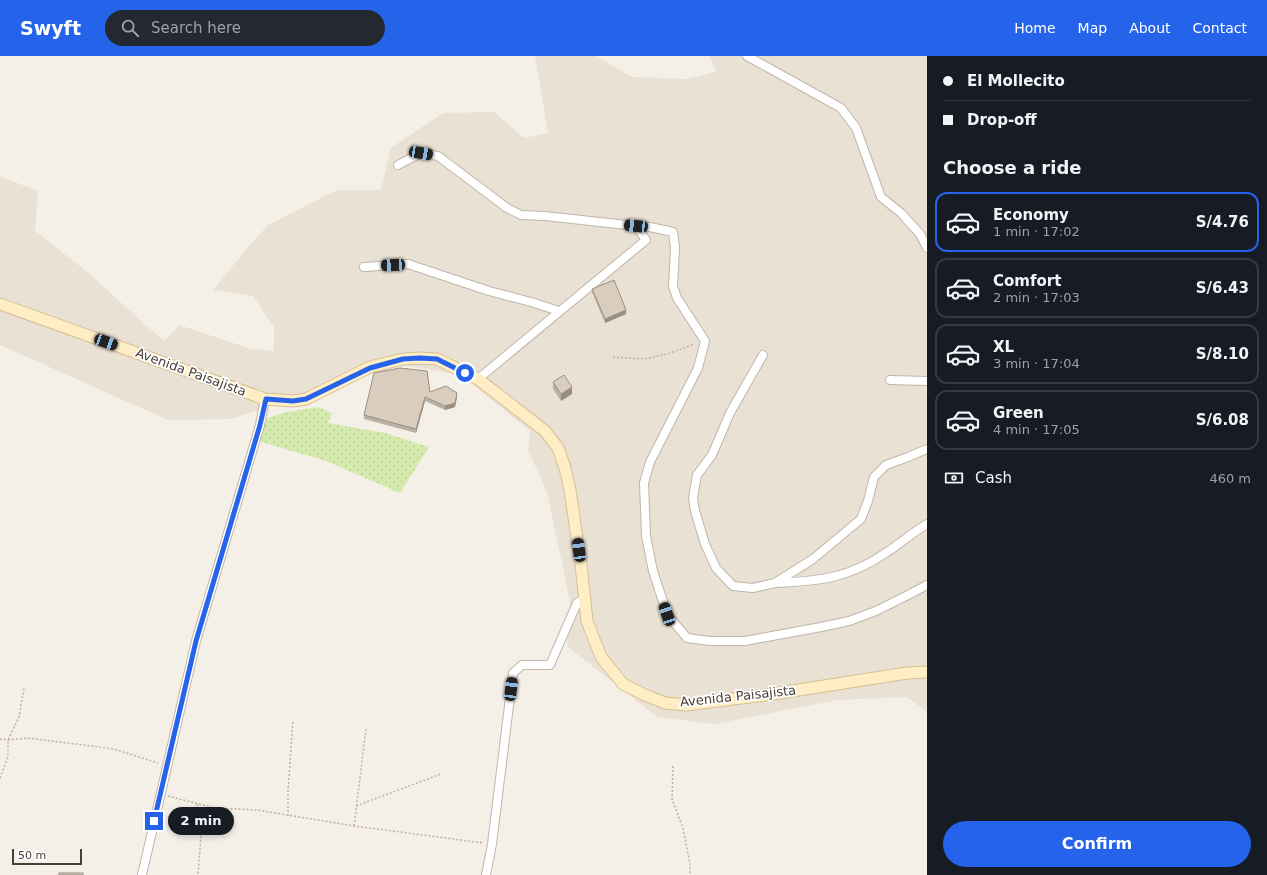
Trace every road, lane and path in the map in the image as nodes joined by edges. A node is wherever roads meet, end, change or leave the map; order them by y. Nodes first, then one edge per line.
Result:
1 (747, 56) edge
2 (398, 165) dead end
3 (636, 226) junction
4 (927, 248) edge
5 (364, 267) dead end
6 (0, 304) edge
7 (559, 311) junction
8 (705, 341) junction
9 (763, 355) dead end
10 (613, 357) dead end
11 (478, 379) junction
12 (890, 380) dead end
13 (927, 381) edge
14 (266, 399) junction
15 (927, 449) edge
16 (927, 524) edge
17 (775, 584) junction
18 (927, 584) edge
19 (584, 599) junction
20 (927, 672) edge
21 (24, 688) dead end
22 (293, 720) dead end
23 (366, 729) dead end
24 (0, 739) edge
25 (8, 740) junction
26 (168, 766) junction
27 (673, 766) dead end
28 (441, 774) dead end
29 (0, 778) edge
30 (160, 794) junction
31 (197, 804) junction
32 (356, 806) junction
33 (288, 816) junction
34 (354, 826) junction
35 (492, 844) junction
36 (142, 875) edge
37 (198, 875) edge
38 (486, 875) edge
39 (690, 875) edge

1 - 4 street
2 - 3 street
3 - 7 street
3 - 8 street
5 - 7 street
6 - 14 main road, Avenida Paisajista
7 - 11 street
8 - 10 path
8 - 18 street
9 - 17 street
11 - 14 main road, Avenida Paisajista
11 - 19 main road, Avenida Paisajista
12 - 13 street
14 - 26 street
15 - 17 street
16 - 17 street
19 - 20 main road, Avenida Paisajista
19 - 35 street
21 - 25 path
22 - 33 path
23 - 32 path
24 - 25 path
25 - 26 path
25 - 29 path
26 - 30 street
27 - 39 path
28 - 32 path
30 - 31 path
30 - 36 street
31 - 33 path
31 - 37 path
32 - 34 path
33 - 34 path
34 - 35 path
35 - 38 street

